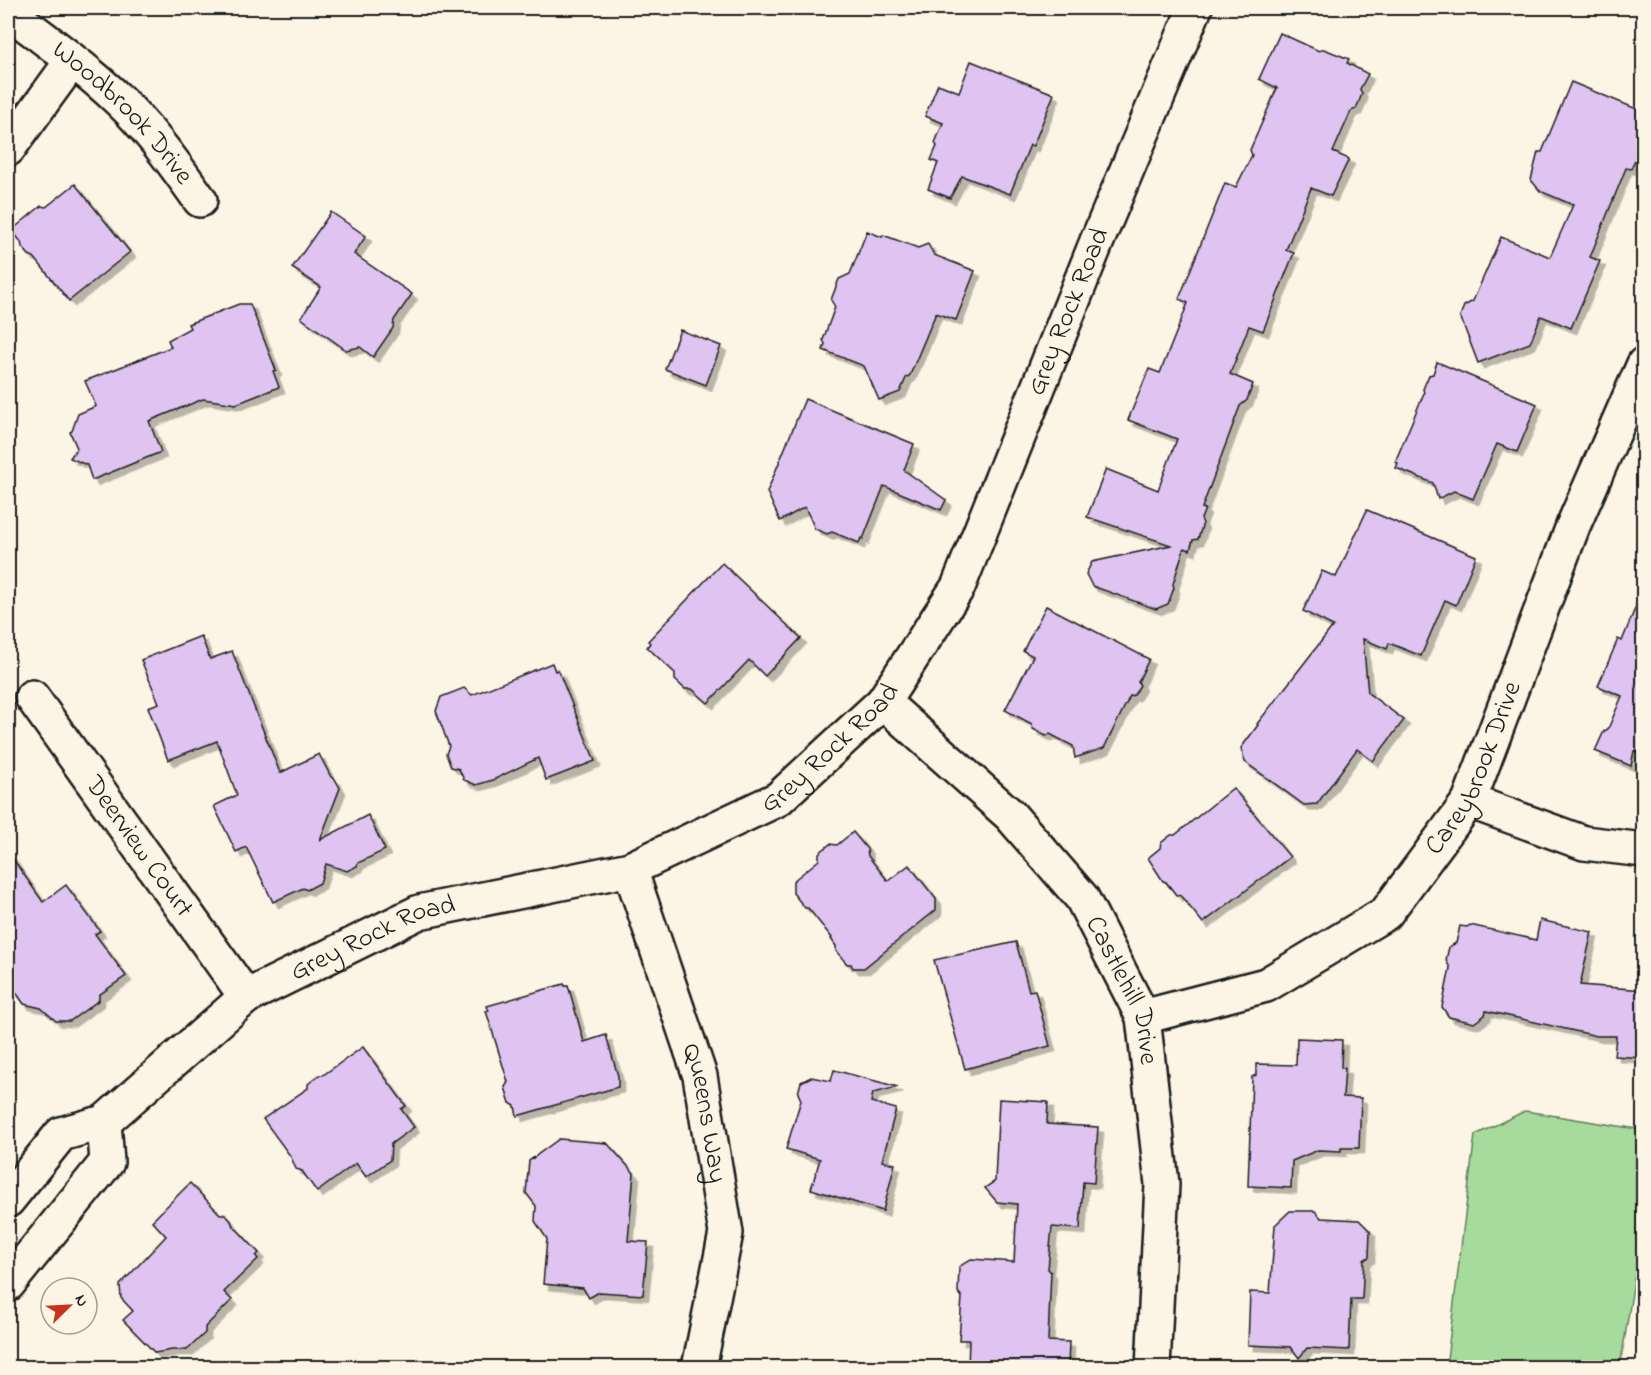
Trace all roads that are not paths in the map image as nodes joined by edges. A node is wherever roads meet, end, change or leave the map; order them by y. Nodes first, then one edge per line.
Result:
1 (1194, 8) edge
2 (8, 11) edge
3 (72, 61) junction
4 (8, 149) edge
5 (200, 200) dead end
6 (1644, 364) edge
7 (32, 697) dead end
8 (883, 702) junction
9 (1469, 801) junction
10 (1644, 850) edge
11 (630, 868) junction
12 (246, 997) junction
13 (1143, 1017) junction
14 (104, 1122) junction
15 (8, 1200) edge
16 (8, 1284) edge
17 (699, 1368) edge
18 (1153, 1368) edge

1 - 8 street, Grey Rock Road
2 - 3 street, Woodbrook Drive
3 - 4 street
3 - 5 street, Woodbrook Drive
6 - 9 street, Careybrook Drive
7 - 12 street, Deerview Court
8 - 11 street, Grey Rock Road
8 - 13 street, Castlehill Drive
9 - 10 street
9 - 13 street, Careybrook Drive
11 - 12 street, Grey Rock Road
11 - 17 street, Queens Way
12 - 14 street, Grey Rock Road
13 - 18 street, Castlehill Drive
14 - 15 street, Grey Rock Road
14 - 16 street

